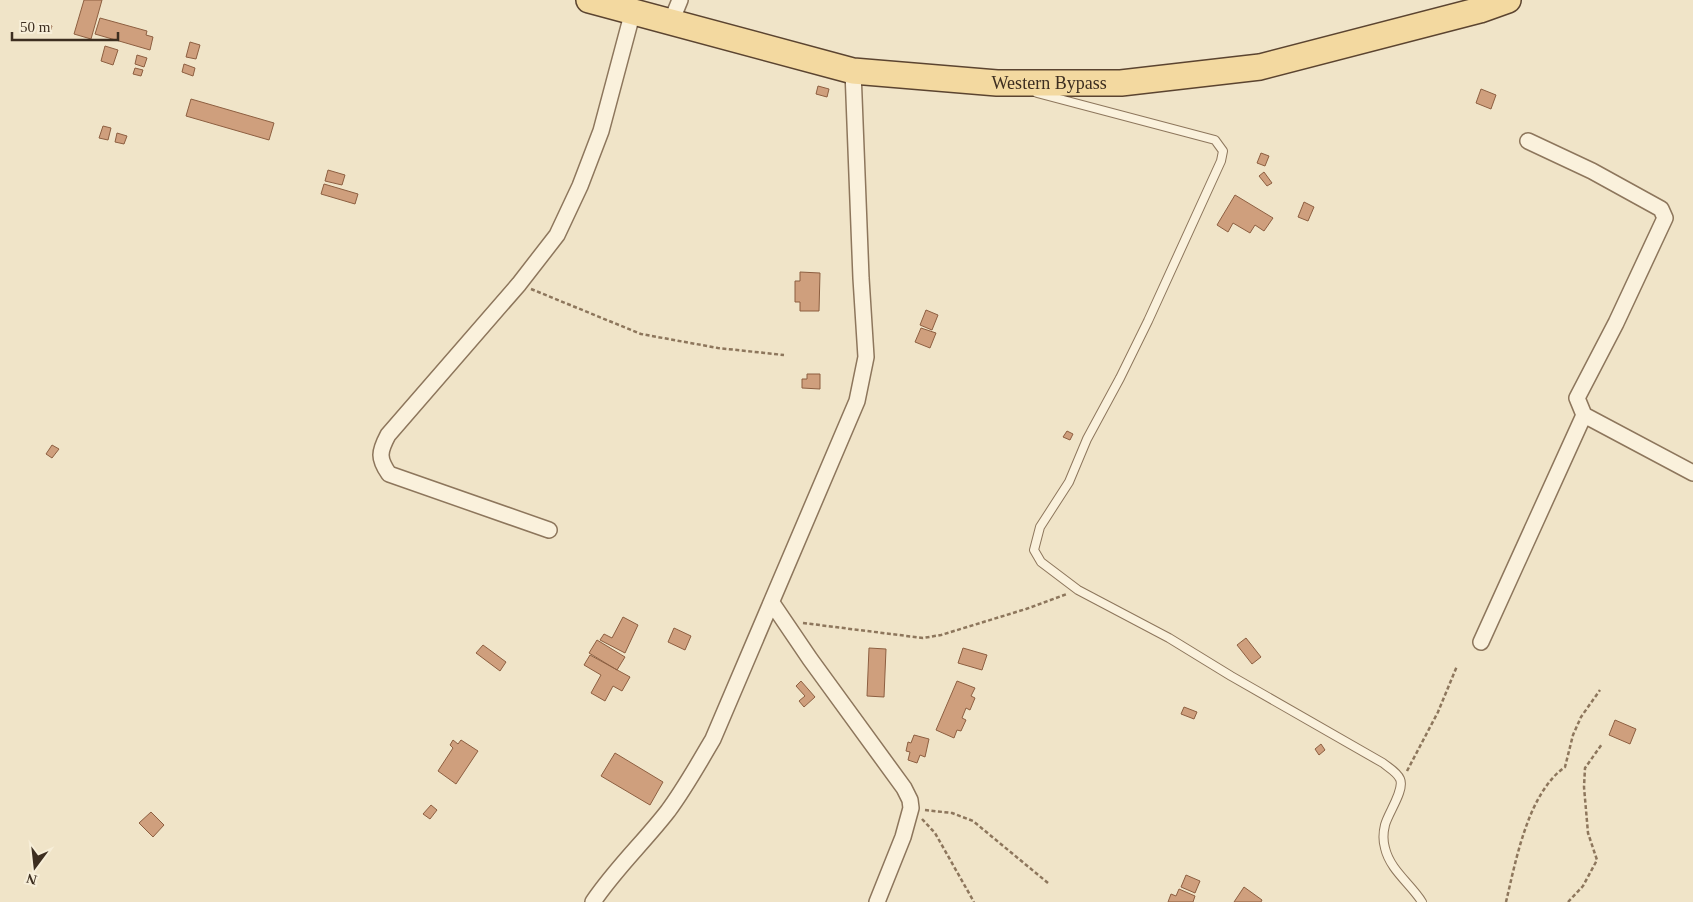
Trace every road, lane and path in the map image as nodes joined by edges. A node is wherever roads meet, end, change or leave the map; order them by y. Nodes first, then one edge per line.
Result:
1 (589, 0) edge
2 (1508, 0) edge
3 (675, 11) edge
4 (633, 12) junction
5 (853, 71) junction
6 (996, 82) junction
7 (1528, 140) dead end
8 (519, 284) junction
9 (784, 355) dead end
10 (1584, 415) junction
11 (1693, 473) edge
12 (549, 530) dead end
13 (1078, 590) junction
14 (772, 602) junction
15 (786, 621) junction
16 (1481, 642) dead end
17 (1457, 666) dead end
18 (1600, 690) dead end
19 (1602, 744) dead end
20 (1401, 781) junction
21 (910, 808) junction
22 (1048, 883) dead end
23 (592, 902) edge
24 (877, 902) edge
25 (974, 902) edge
26 (1422, 902) edge
27 (1506, 902) edge
28 (1568, 902) edge

1 - 4 main road, Western Bypass
2 - 6 main road, Western Bypass
3 - 4 main road, Western Bypass
3 - 5 main road, Western Bypass
4 - 8 street
5 - 6 main road, Western Bypass
5 - 14 street
6 - 13 lane
7 - 10 street
8 - 9 path
8 - 12 street
10 - 11 street
10 - 16 street
13 - 15 path
13 - 20 lane
14 - 15 street
14 - 23 street
15 - 21 street
17 - 20 path
18 - 27 path
19 - 28 path
20 - 26 lane
21 - 22 path
21 - 24 street
21 - 25 path

